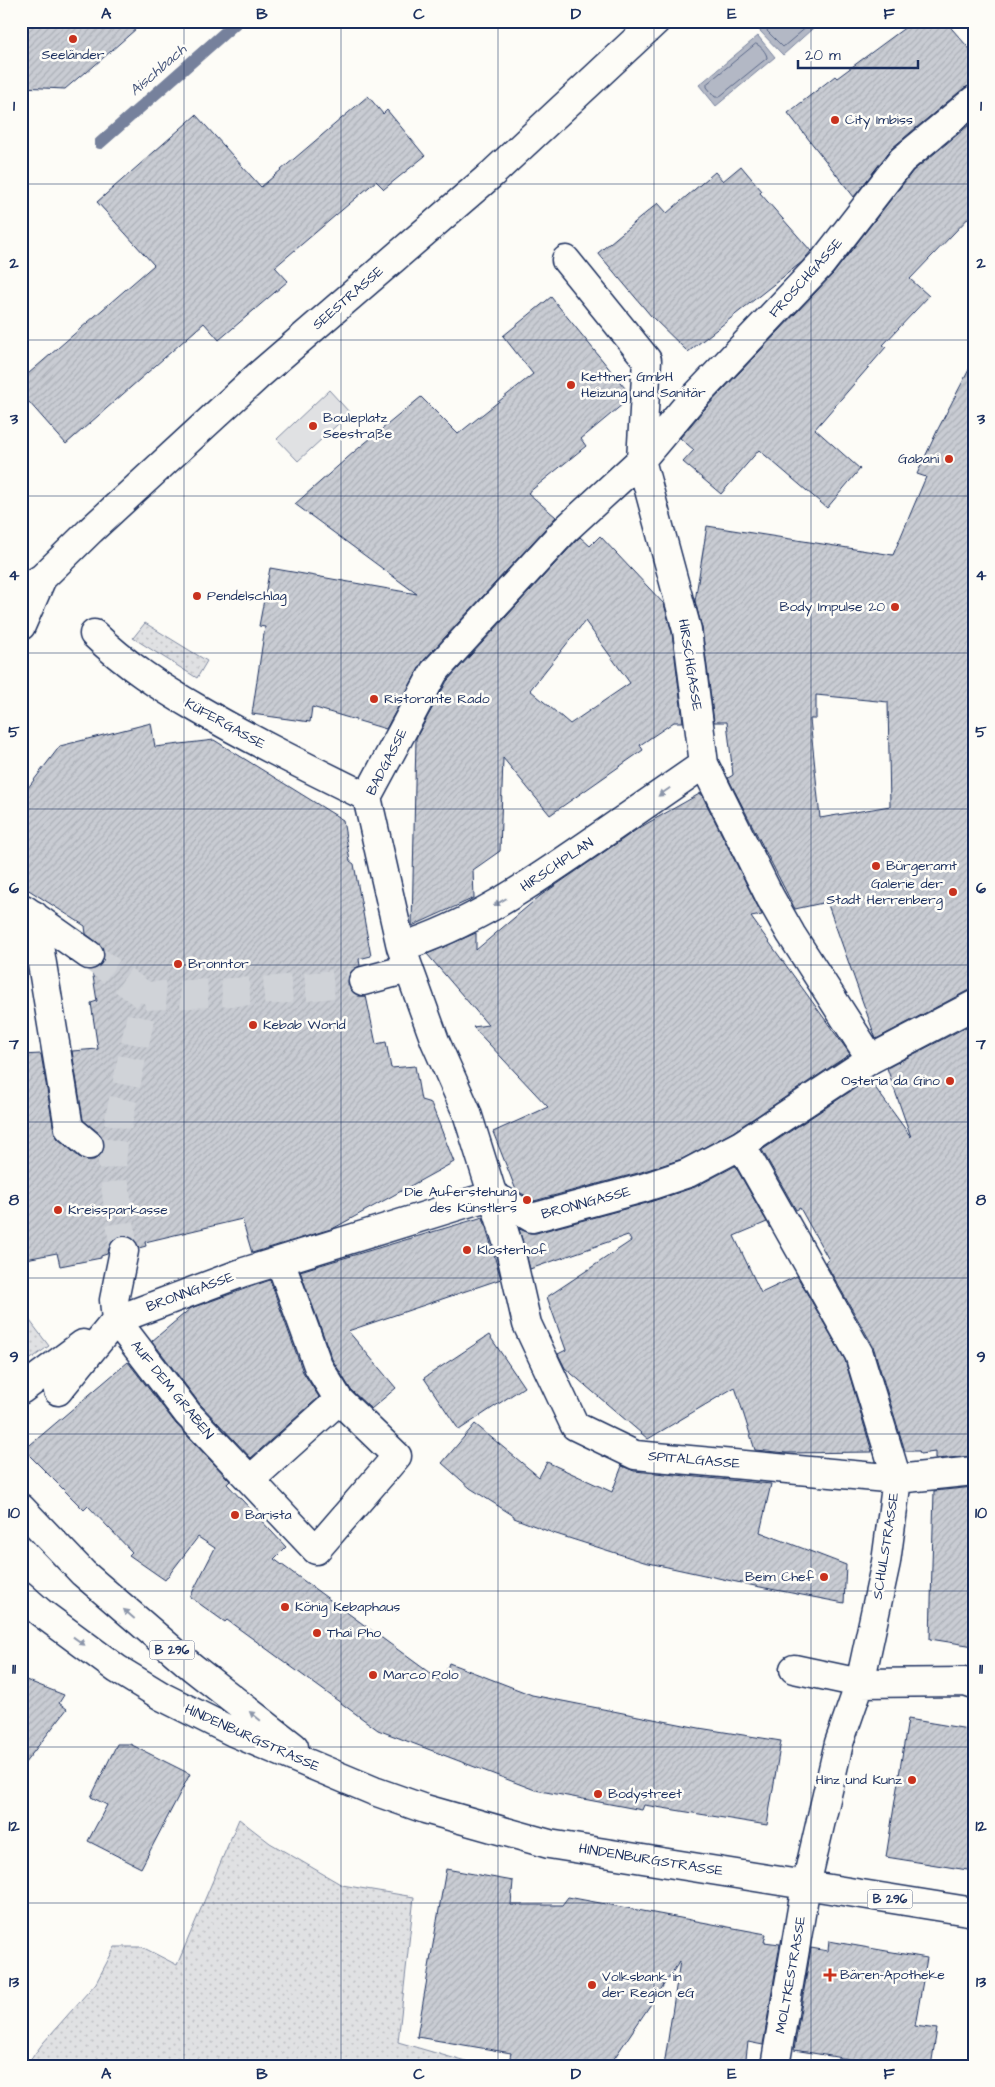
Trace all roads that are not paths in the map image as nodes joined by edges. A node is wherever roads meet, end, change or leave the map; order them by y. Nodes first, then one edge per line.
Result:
1 (656, 21) edge
2 (974, 100) edge
3 (566, 260) dead end
4 (641, 460) junction
5 (32, 584) edge
6 (21, 626) edge
7 (94, 634) dead end
8 (704, 764) junction
9 (367, 797) junction
10 (27, 911) edge
11 (89, 955) tunnel mouth
12 (404, 958) junction
13 (363, 981) tunnel mouth
14 (974, 1005) edge
15 (871, 1059) junction
16 (89, 1145) dead end
17 (741, 1145) junction
18 (492, 1195) junction
19 (124, 1251) tunnel mouth
20 (280, 1261) junction
21 (116, 1320) junction
22 (21, 1390) edge
23 (58, 1391) dead end
24 (338, 1400) junction
25 (974, 1471) edge
26 (897, 1479) junction
27 (250, 1480) junction
28 (21, 1508) edge
29 (21, 1595) edge
30 (794, 1669) dead end
31 (860, 1683) junction
32 (974, 1685) edge
33 (337, 1775) junction
34 (806, 1885) junction
35 (974, 1912) edge
36 (775, 2066) edge

1 - 5 street, SEESTRASSE
2 - 4 street, FROSCHGASSE
3 - 4 street, HIRSCHGASSE
4 - 8 street, HIRSCHGASSE
4 - 9 street, BADGASSE
5 - 6 street, SEESTRASSE
7 - 9 street, KÜFERGASSE
8 -> 12 street, HIRSCHPLAN
8 - 15 street, HIRSCHGASSE
9 - 12 street, BADGASSE
10 - 11 street
10 - 16 street
12 - 13 street
12 - 18 street, BADGASSE
14 - 15 street, BRONNGASSE
15 - 17 street, BRONNGASSE
17 - 18 street, BRONNGASSE
17 - 26 street, SCHULSTRASSE
18 - 20 street, BRONNGASSE
18 - 26 street, SPITALGASSE
19 - 21 street
20 - 21 street, BRONNGASSE
20 - 24 street, AUF DEM GRABEN
21 - 22 street, BRONNGASSE
21 - 23 street
21 - 27 street, AUF DEM GRABEN
24 - 27 street
24 - 27 street, AUF DEM GRABEN
25 - 26 street, SPITALGASSE
26 - 31 street, SCHULSTRASSE
33 -> 28 street, HINDENBURGSTRASSE / B 296
29 -> 33 street, HINDENBURGSTRASSE / B 296
30 - 31 street
31 - 32 street
31 - 34 street, SCHULSTRASSE
33 - 34 street, HINDENBURGSTRASSE / B 296
34 - 35 street, HINDENBURGSTRASSE / B 296
34 - 36 street, MOLTKESTRASSE

